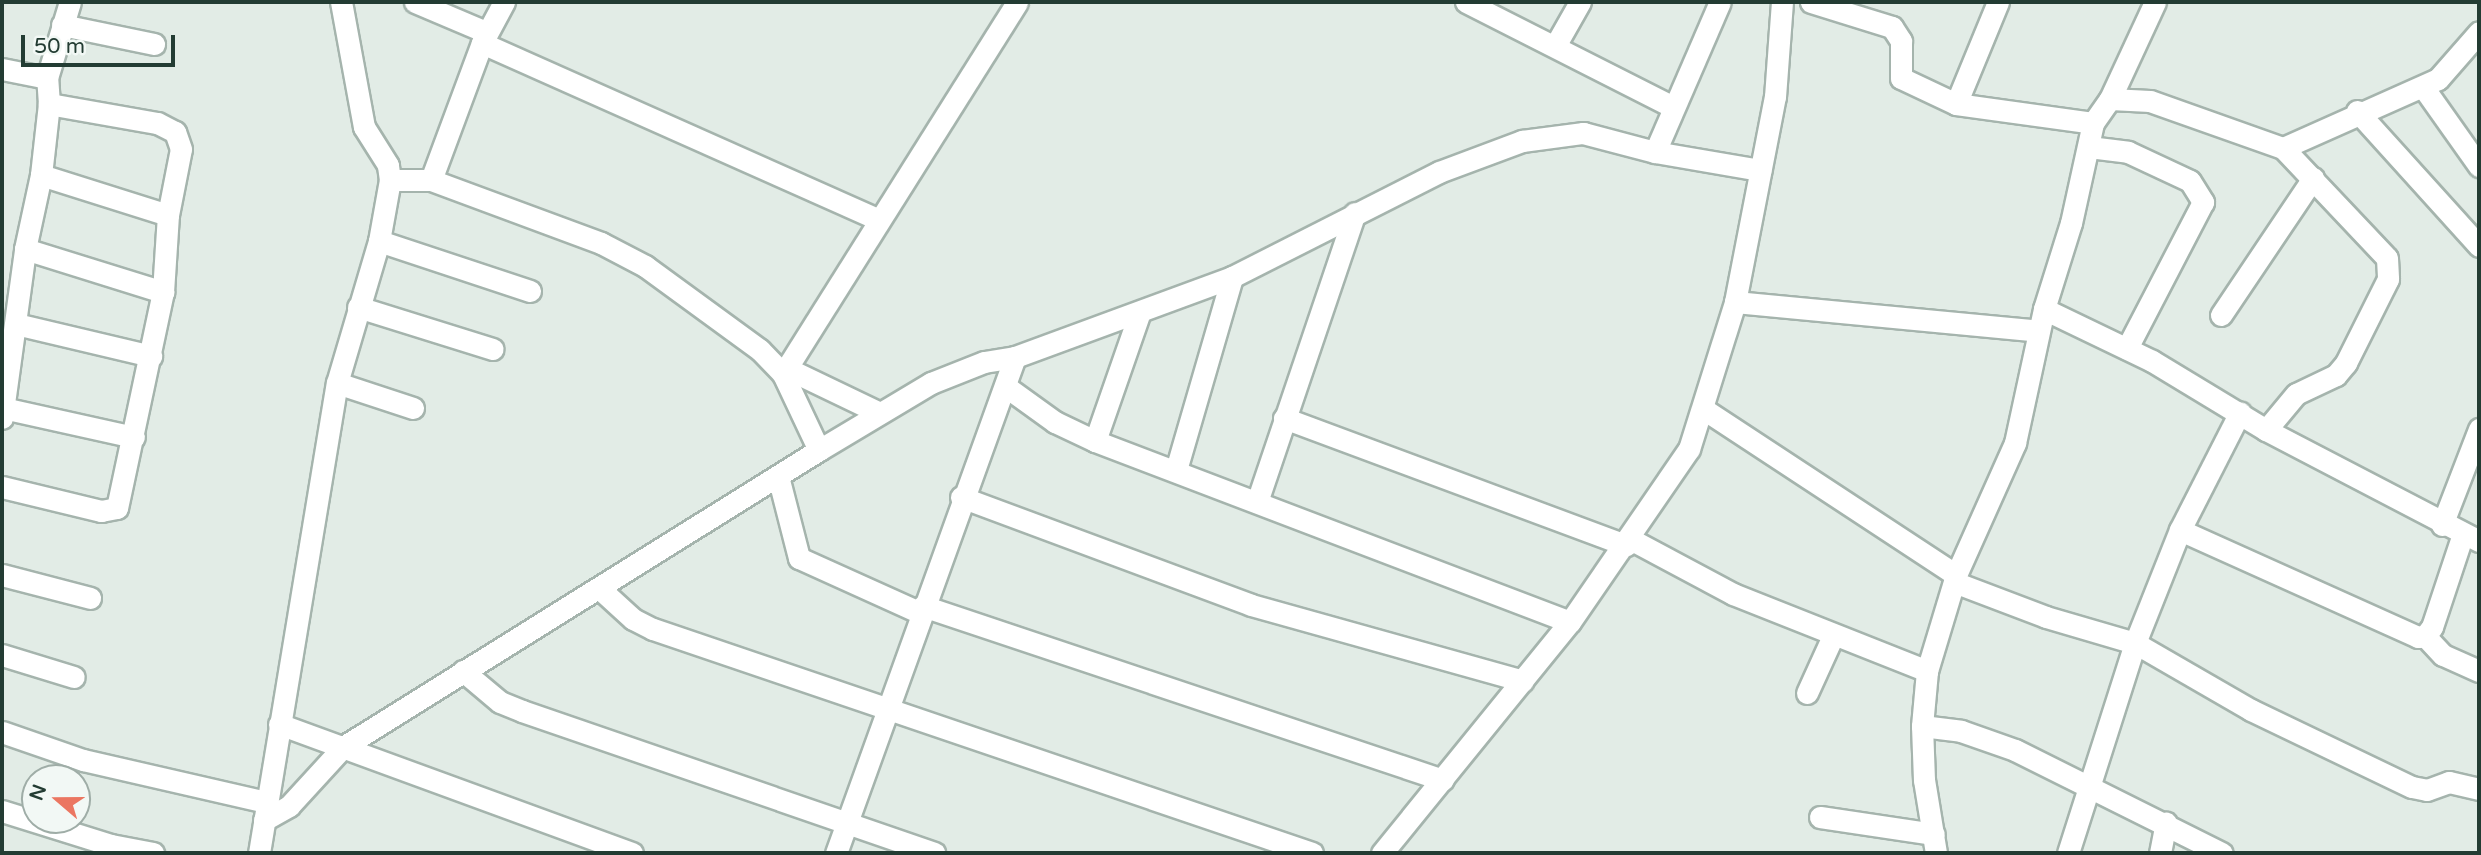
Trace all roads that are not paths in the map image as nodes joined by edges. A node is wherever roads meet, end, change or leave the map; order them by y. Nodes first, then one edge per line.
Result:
1 (70, 2) edge
2 (341, 2) edge
3 (415, 2) edge
4 (504, 2) edge
5 (1017, 2) edge
6 (1466, 2) edge
7 (1580, 2) edge
8 (1720, 2) edge
9 (1782, 2) edge
10 (1811, 2) edge
11 (1998, 2) edge
12 (2155, 2) edge
13 (62, 25) junction
14 (2479, 32) edge
15 (484, 38) junction
16 (155, 44) dead end
17 (1555, 46) junction
18 (2, 69) edge
19 (47, 78) junction
20 (2423, 87) junction
21 (2110, 99) junction
22 (49, 104) junction
23 (1956, 104) junction
24 (1673, 107) junction
25 (2357, 111) junction
26 (2093, 123) junction
27 (2089, 147) junction
28 (2283, 148) junction
29 (1654, 152) junction
30 (2479, 166) edge
31 (1760, 170) junction
32 (41, 175) junction
33 (2313, 178) junction
34 (390, 180) junction
35 (431, 180) junction
36 (1355, 214) junction
37 (168, 215) junction
38 (877, 219) junction
39 (379, 241) junction
40 (2479, 246) edge
41 (25, 249) junction
42 (1232, 277) junction
43 (530, 291) dead end
44 (163, 292) junction
45 (1735, 302) junction
46 (358, 307) junction
47 (2044, 309) junction
48 (1140, 312) junction
49 (2221, 315) dead end
50 (16, 324) junction
51 (2039, 331) junction
52 (2127, 348) junction
53 (493, 349) dead end
54 (151, 356) junction
55 (1015, 356) junction
56 (784, 371) junction
57 (337, 383) junction
58 (1005, 386) junction
59 (413, 408) dead end
60 (1705, 410) junction
61 (2240, 412) junction
62 (3, 413) edge
63 (880, 414) junction
64 (1284, 418) junction
65 (2479, 429) edge
66 (2266, 430) junction
67 (134, 438) junction
68 (1095, 441) junction
69 (819, 450) junction
70 (1176, 470) junction
71 (778, 476) junction
72 (2, 487) edge
73 (961, 497) junction
74 (1257, 502) junction
75 (2442, 525) junction
76 (2180, 530) junction
77 (2471, 538) edge
78 (1628, 542) junction
79 (2, 575) edge
80 (1955, 579) junction
81 (599, 588) junction
82 (90, 598) dead end
83 (922, 609) junction
84 (1570, 622) junction
85 (1833, 636) junction
86 (2425, 636) junction
87 (2135, 643) junction
88 (2, 655) edge
89 (463, 671) junction
90 (1927, 671) junction
91 (2479, 671) edge
92 (74, 677) dead end
93 (1523, 681) junction
94 (1807, 693) dead end
95 (886, 711) junction
96 (279, 724) junction
97 (1923, 726) junction
98 (2, 732) edge
99 (343, 747) junction
100 (1443, 780) junction
101 (2087, 782) junction
102 (2479, 789) edge
103 (2, 811) edge
104 (266, 811) junction
105 (1821, 817) dead end
106 (2166, 823) junction
107 (846, 824) junction
108 (1935, 844) edge
109 (601, 848) edge
110 (153, 853) edge
111 (258, 853) edge
112 (632, 853) edge
113 (836, 853) edge
114 (934, 853) edge
115 (1312, 853) edge
116 (1382, 853) edge
117 (2068, 853) edge
118 (2160, 853) edge
119 (2222, 853) edge

1 - 13 street
2 - 34 street
3 - 15 street
4 - 15 street
5 - 38 street
6 - 17 street
7 - 17 street
8 - 24 street
9 - 31 street
10 - 23 street
11 - 23 street
12 - 21 street
13 - 16 street
13 - 19 street
14 - 20 street
15 - 35 street
15 - 38 street
17 - 24 street
18 - 19 street
19 - 22 street
20 - 25 street
20 - 30 street
21 - 26 street
21 - 28 street
22 - 32 street
22 - 37 street
23 - 26 street
24 - 29 street
25 - 28 street
25 - 40 street
26 - 27 street
27 - 47 street
27 - 52 street
28 - 33 street
29 - 31 street
29 - 36 street
31 - 45 street
32 - 37 street
32 - 41 street
33 - 49 street
33 - 66 street
34 - 35 street
34 - 39 street
35 - 56 street
36 - 42 street
36 - 64 street
37 - 44 street
38 - 56 street
39 - 43 street
39 - 46 street
41 - 44 street
41 - 50 street
42 - 48 street
42 - 70 street
44 - 54 street
45 - 51 street
45 - 60 street
46 - 53 street
46 - 57 street
47 - 51 street
47 - 52 street
48 - 55 street
48 - 68 street
50 - 54 street
50 - 62 street
51 - 80 street
52 - 61 street
54 - 67 street
55 - 58 street
55 - 63 street
56 - 63 street
56 - 69 street
57 - 59 street
57 - 96 street
58 - 68 street
58 - 73 street
60 - 78 street
60 - 80 street
61 - 66 street
61 - 76 street
62 - 67 street
63 - 69 street
64 - 74 street
64 - 78 street
65 - 75 street
66 - 75 street
67 - 72 street
68 - 70 street
69 - 71 street
70 - 74 street
71 - 81 street
71 - 83 street
73 - 83 street
73 - 93 street
74 - 84 street
75 - 77 street
76 - 86 street
76 - 87 street
77 - 86 street
78 - 84 street
78 - 85 street
79 - 82 street
80 - 87 street
80 - 90 street
81 - 89 street
81 - 95 street
83 - 95 street
83 - 100 street
84 - 93 street
85 - 90 street
85 - 94 street
86 - 91 street
87 - 101 street
87 - 102 street
88 - 92 street
89 - 99 street
89 - 107 street
90 - 97 street
93 - 100 street
95 - 107 street
95 - 115 street
96 - 99 street
96 - 104 street
97 - 101 street
97 - 108 street
98 - 104 street
99 - 104 street
99 - 109 street
100 - 116 street
101 - 106 street
101 - 117 street
103 - 110 street
104 - 111 street
105 - 108 street
106 - 118 street
106 - 119 street
107 - 113 street
107 - 114 street
109 - 112 street

